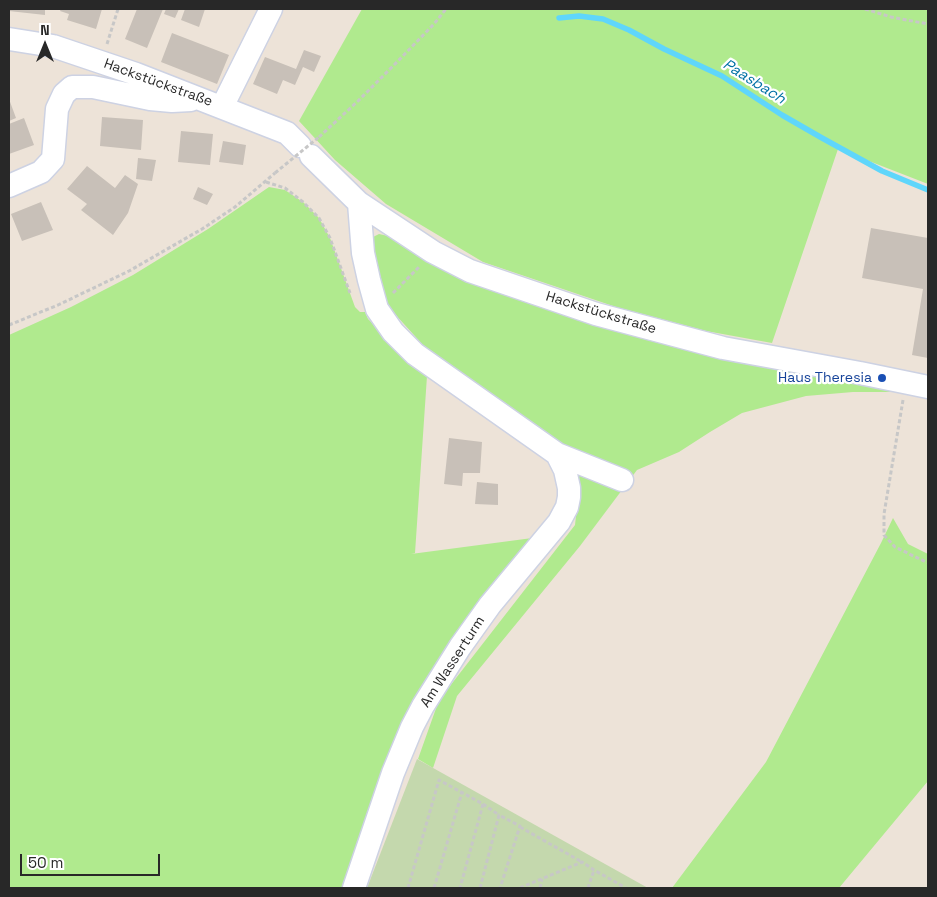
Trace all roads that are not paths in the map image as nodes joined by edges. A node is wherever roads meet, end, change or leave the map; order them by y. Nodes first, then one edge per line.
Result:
1 (271, 9) edge
2 (9, 38) edge
3 (212, 103) junction
4 (9, 186) edge
5 (359, 203) junction
6 (928, 387) edge
7 (556, 454) junction
8 (622, 480) dead end
9 (354, 888) edge

1 - 3 street
2 - 3 street, Hackstückstraße
3 - 4 street
3 - 5 street, Hackstückstraße
5 - 6 street, Hackstückstraße
5 - 7 street, Am Wasserturm
7 - 8 street, Am Wasserturm
7 - 9 street, Am Wasserturm

